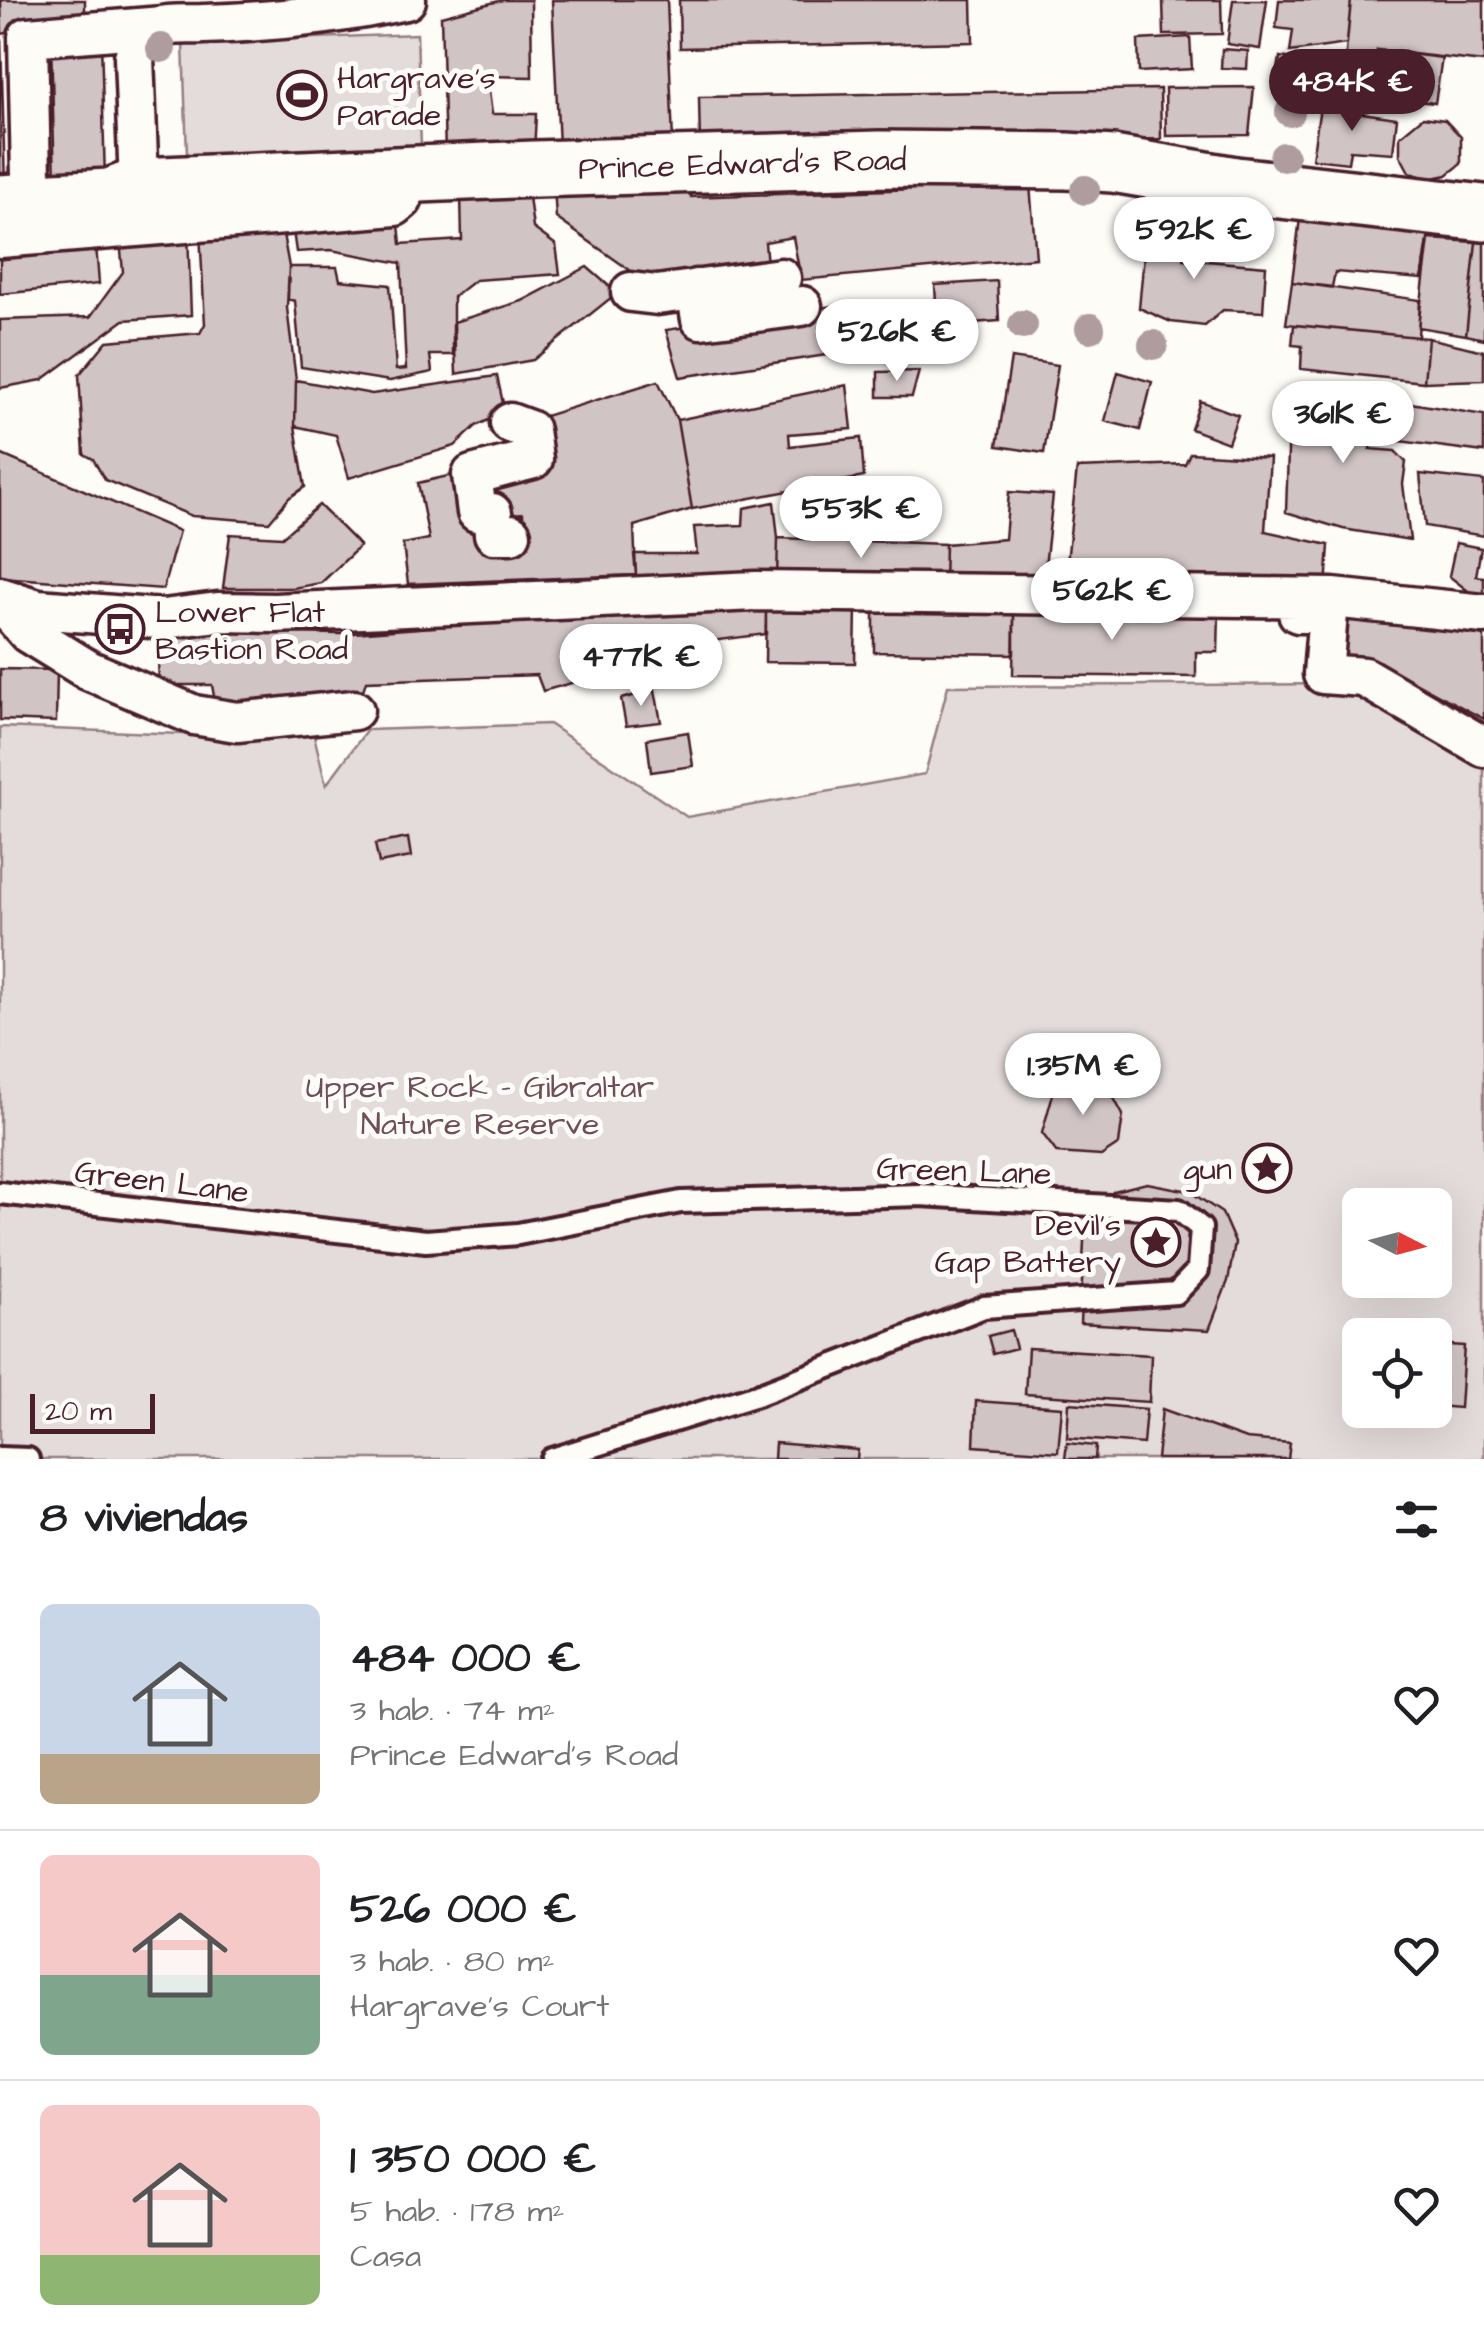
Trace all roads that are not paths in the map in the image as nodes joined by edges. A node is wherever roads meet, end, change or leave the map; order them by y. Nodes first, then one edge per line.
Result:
1 (406, 0) edge
2 (163, 26) junction
3 (403, 174) junction
4 (139, 186) junction
5 (1484, 213) edge
6 (16, 220) edge
7 (631, 292) dead end
8 (791, 292) dead end
9 (510, 423) dead end
10 (511, 534) dead end
11 (1300, 598) junction
12 (0, 599) edge
13 (1484, 614) edge
14 (354, 710) dead end
15 (1484, 748) edge
16 (0, 1193) edge
17 (0, 1458) edge
18 (28, 1459) edge
19 (552, 1459) edge

1 - 2 street
2 - 4 street
2 - 6 street
3 - 4 street, Prince Edward's Road
3 - 5 street, Prince Edward's Road
3 - 6 street
4 - 6 street, Prince Edward's Road
7 - 8 street
9 - 10 street
11 - 12 street
11 - 13 street
11 - 15 street
12 - 14 street
16 - 19 lane, Green Lane
17 - 18 lane

